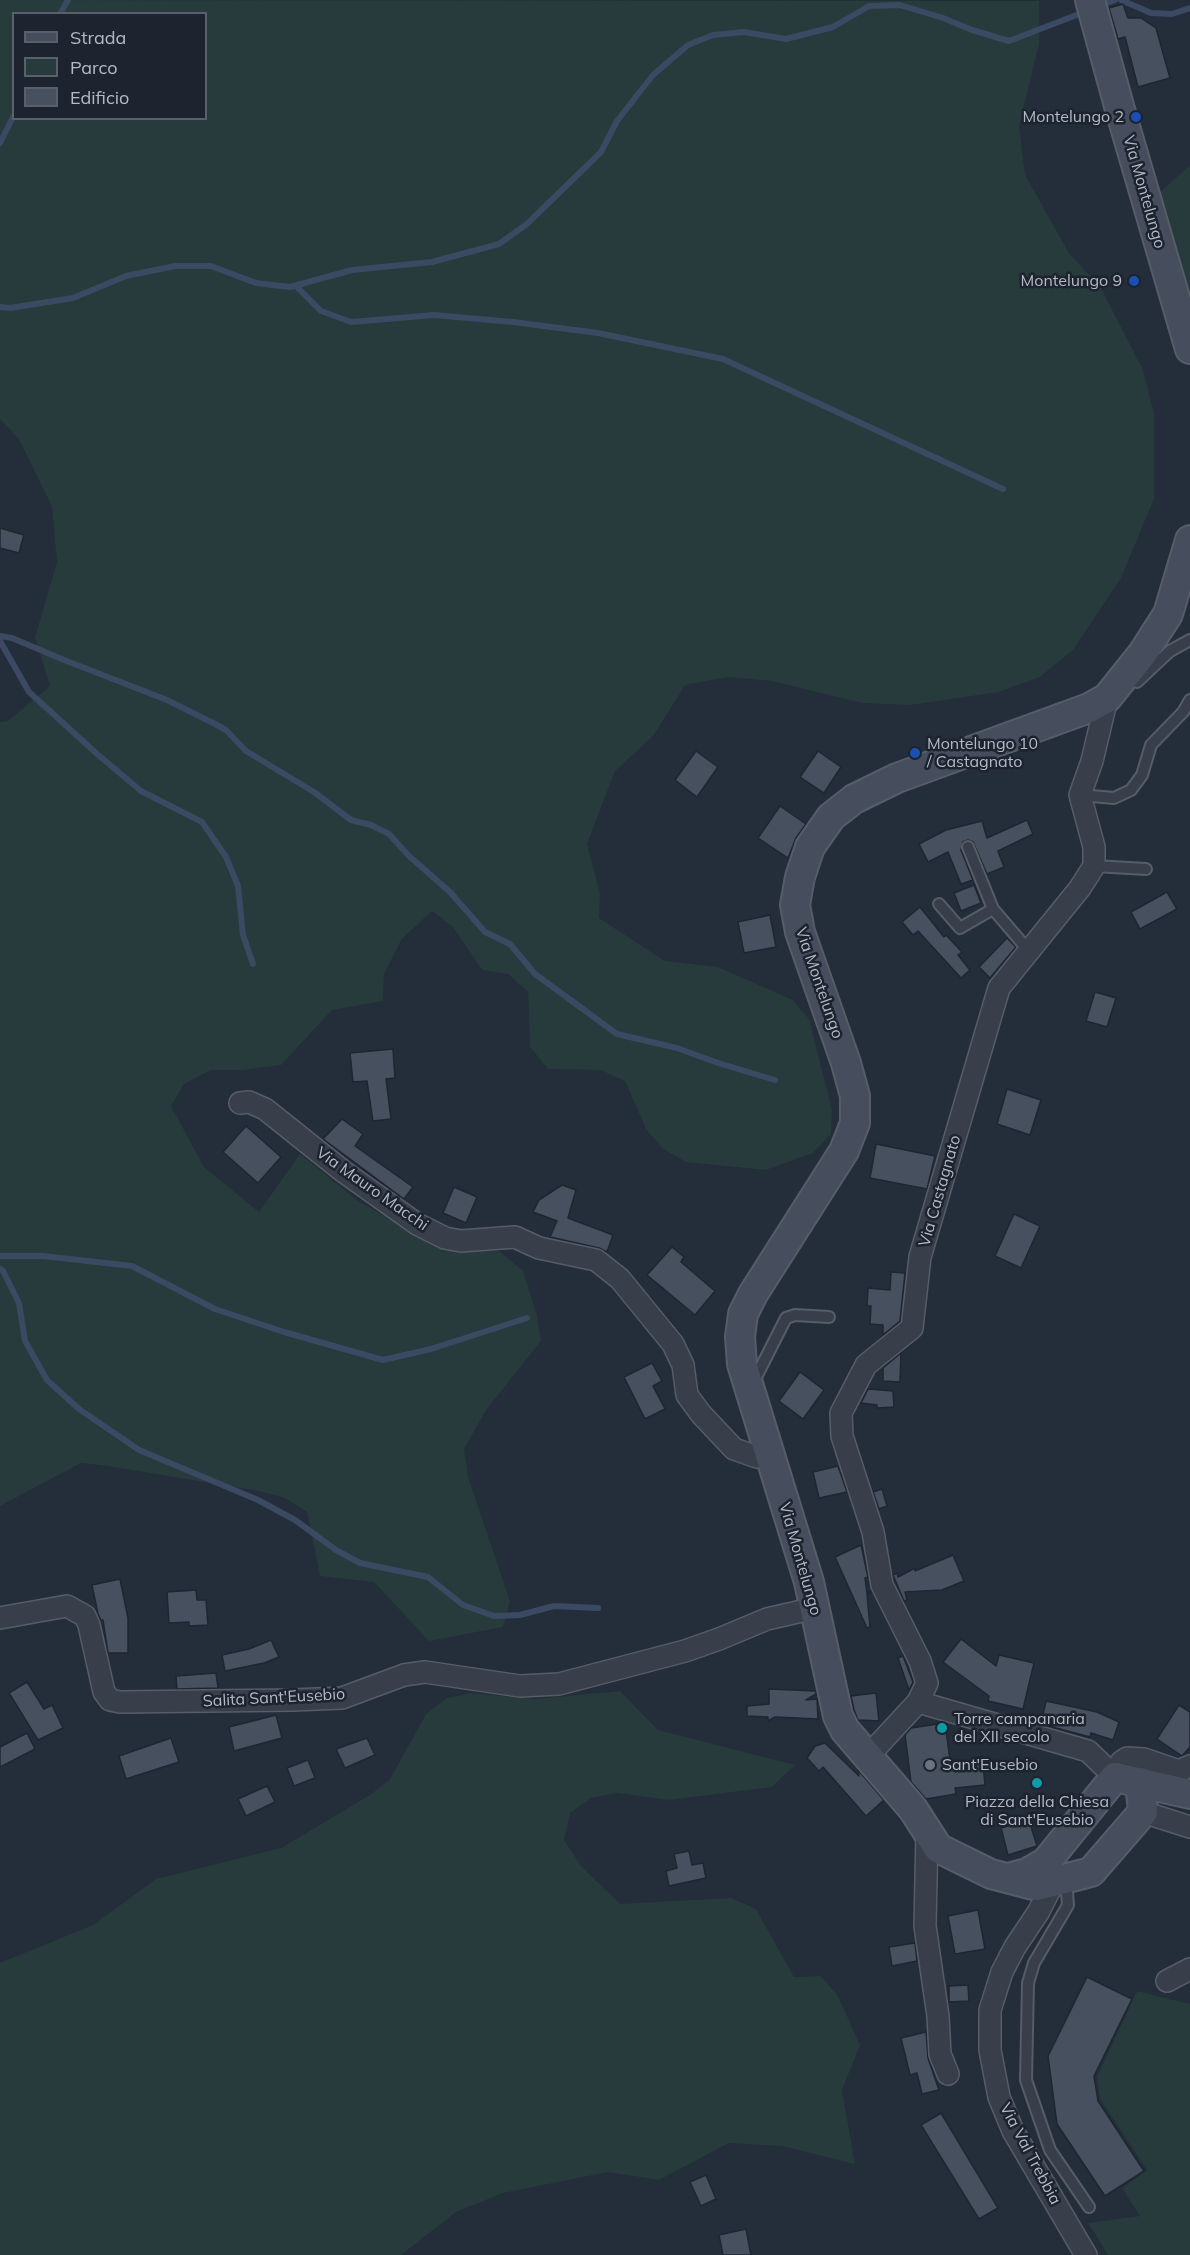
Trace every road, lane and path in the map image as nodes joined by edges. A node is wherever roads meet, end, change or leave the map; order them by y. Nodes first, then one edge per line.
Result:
1 (1090, 0) edge
2 (1190, 349) edge
3 (1190, 540) edge
4 (1190, 640) edge
5 (1107, 698) junction
6 (1190, 700) edge
7 (1080, 795) junction
8 (968, 847) dead end
9 (1094, 866) junction
10 (1146, 869) dead end
11 (939, 904) dead end
12 (993, 909) junction
13 (1029, 951) junction
14 (240, 1103) dead end
15 (829, 1317) dead end
16 (750, 1389) junction
17 (770, 1456) junction
18 (815, 1608) junction
19 (0, 1617) edge
20 (922, 1693) junction
21 (868, 1756) junction
22 (1190, 1766) edge
23 (1135, 1781) junction
24 (1190, 1794) edge
25 (1143, 1812) junction
26 (1190, 1827) edge
27 (927, 1831) junction
28 (1061, 1846) junction
29 (1008, 1878) junction
30 (1053, 1883) junction
31 (1190, 1969) edge
32 (1167, 1981) dead end
33 (948, 2074) dead end
34 (1089, 2207) dead end
35 (1086, 2255) edge

1 - 2 street, Via Montelungo
3 - 5 street, Via Montelungo
4 - 5 lane, Via Montelungo
5 - 7 street
5 - 16 street, Via Montelungo
6 - 7 lane
7 - 9 street
8 - 12 lane
9 - 10 lane
9 - 13 street, Via Castagnato
11 - 12 lane
12 - 13 lane
13 - 20 street, Via Castagnato
14 - 17 street, Via Mauro Macchi
15 - 16 lane
16 - 17 street, Via Montelungo
17 - 18 street, Via Montelungo
18 - 19 street, Salita Sant'Eusebio
18 - 21 street, Via Montelungo
20 - 21 street
20 - 23 street
21 - 27 street
22 - 23 street
23 - 24 street
23 - 25 street
23 - 28 street
25 - 26 street
25 - 30 street
27 - 29 street
27 - 33 street
28 - 29 street
28 - 30 street
29 - 30 street
30 - 34 lane
30 - 35 street, Via Val Trebbia
31 - 32 street

